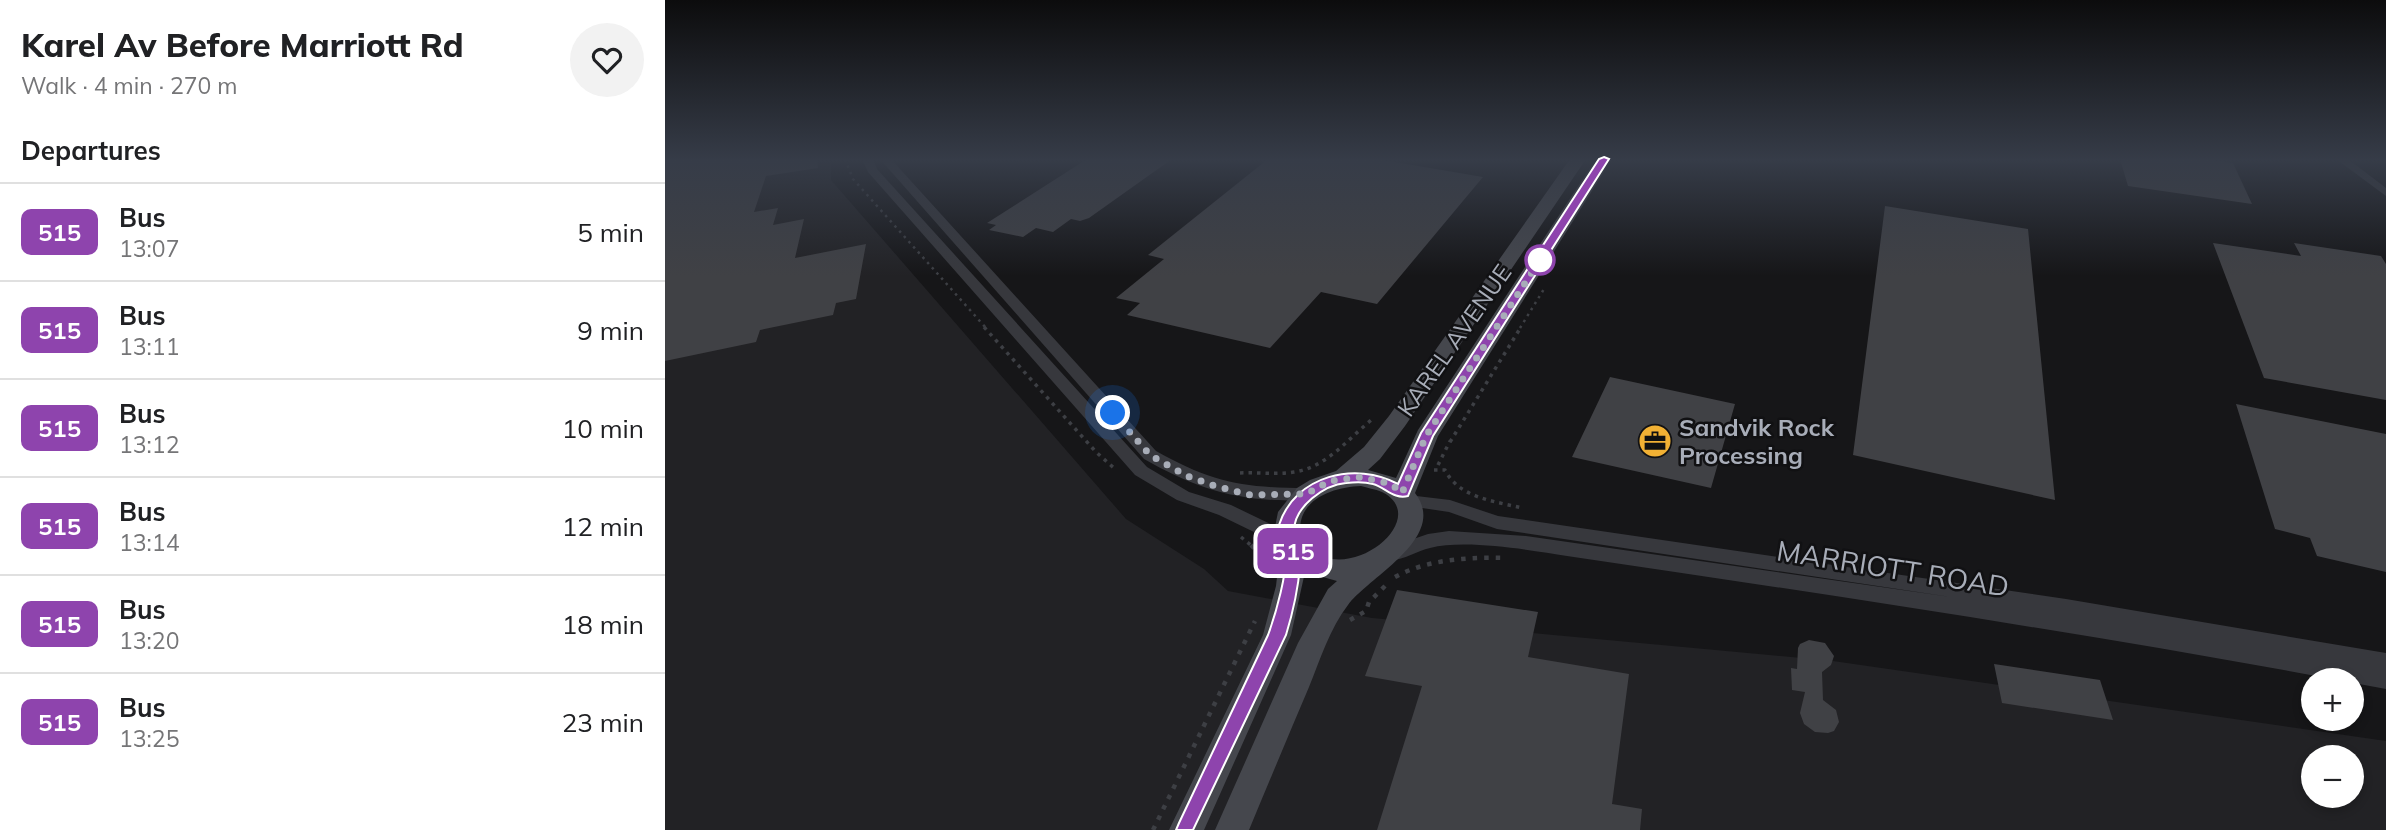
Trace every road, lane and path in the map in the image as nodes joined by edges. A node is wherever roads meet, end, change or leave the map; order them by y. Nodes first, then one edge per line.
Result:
1 (870, 198) edge
2 (897, 198) edge
3 (920, 198) edge
4 (1552, 198) edge
5 (1579, 198) edge
6 (1544, 289) dead end
7 (1368, 422) dead end
8 (1450, 442) dead end
9 (1436, 470) dead end
10 (1281, 474) dead end
11 (1125, 477) dead end
12 (1344, 478) junction
13 (1306, 494) junction
14 (1405, 497) junction
15 (1524, 509) dead end
16 (1235, 533) dead end
17 (1283, 553) junction
18 (1382, 559) junction
19 (1440, 563) dead end
20 (1369, 602) dead end
21 (1261, 610) dead end
22 (2386, 662) edge
23 (2386, 680) edge
24 (1153, 830) edge
25 (1186, 830) edge
26 (1232, 830) edge

1 - 11 path
2 - 17 street
3 - 13 street
4 - 12 main road, KAREL AVENUE
5 - 14 main road, KAREL AVENUE
6 - 8 path
7 - 10 path
9 - 15 path
12 - 13 main road, KAREL AVENUE
12 - 14 main road, KAREL AVENUE
13 - 17 main road
14 - 18 main road, KAREL AVENUE
14 - 22 street, MARRIOTT ROAD
16 - 17 path
17 - 18 main road
17 - 25 main road
18 - 23 street, MARRIOTT ROAD
18 - 26 main road, KAREL AVENUE
19 - 20 path
21 - 24 path

